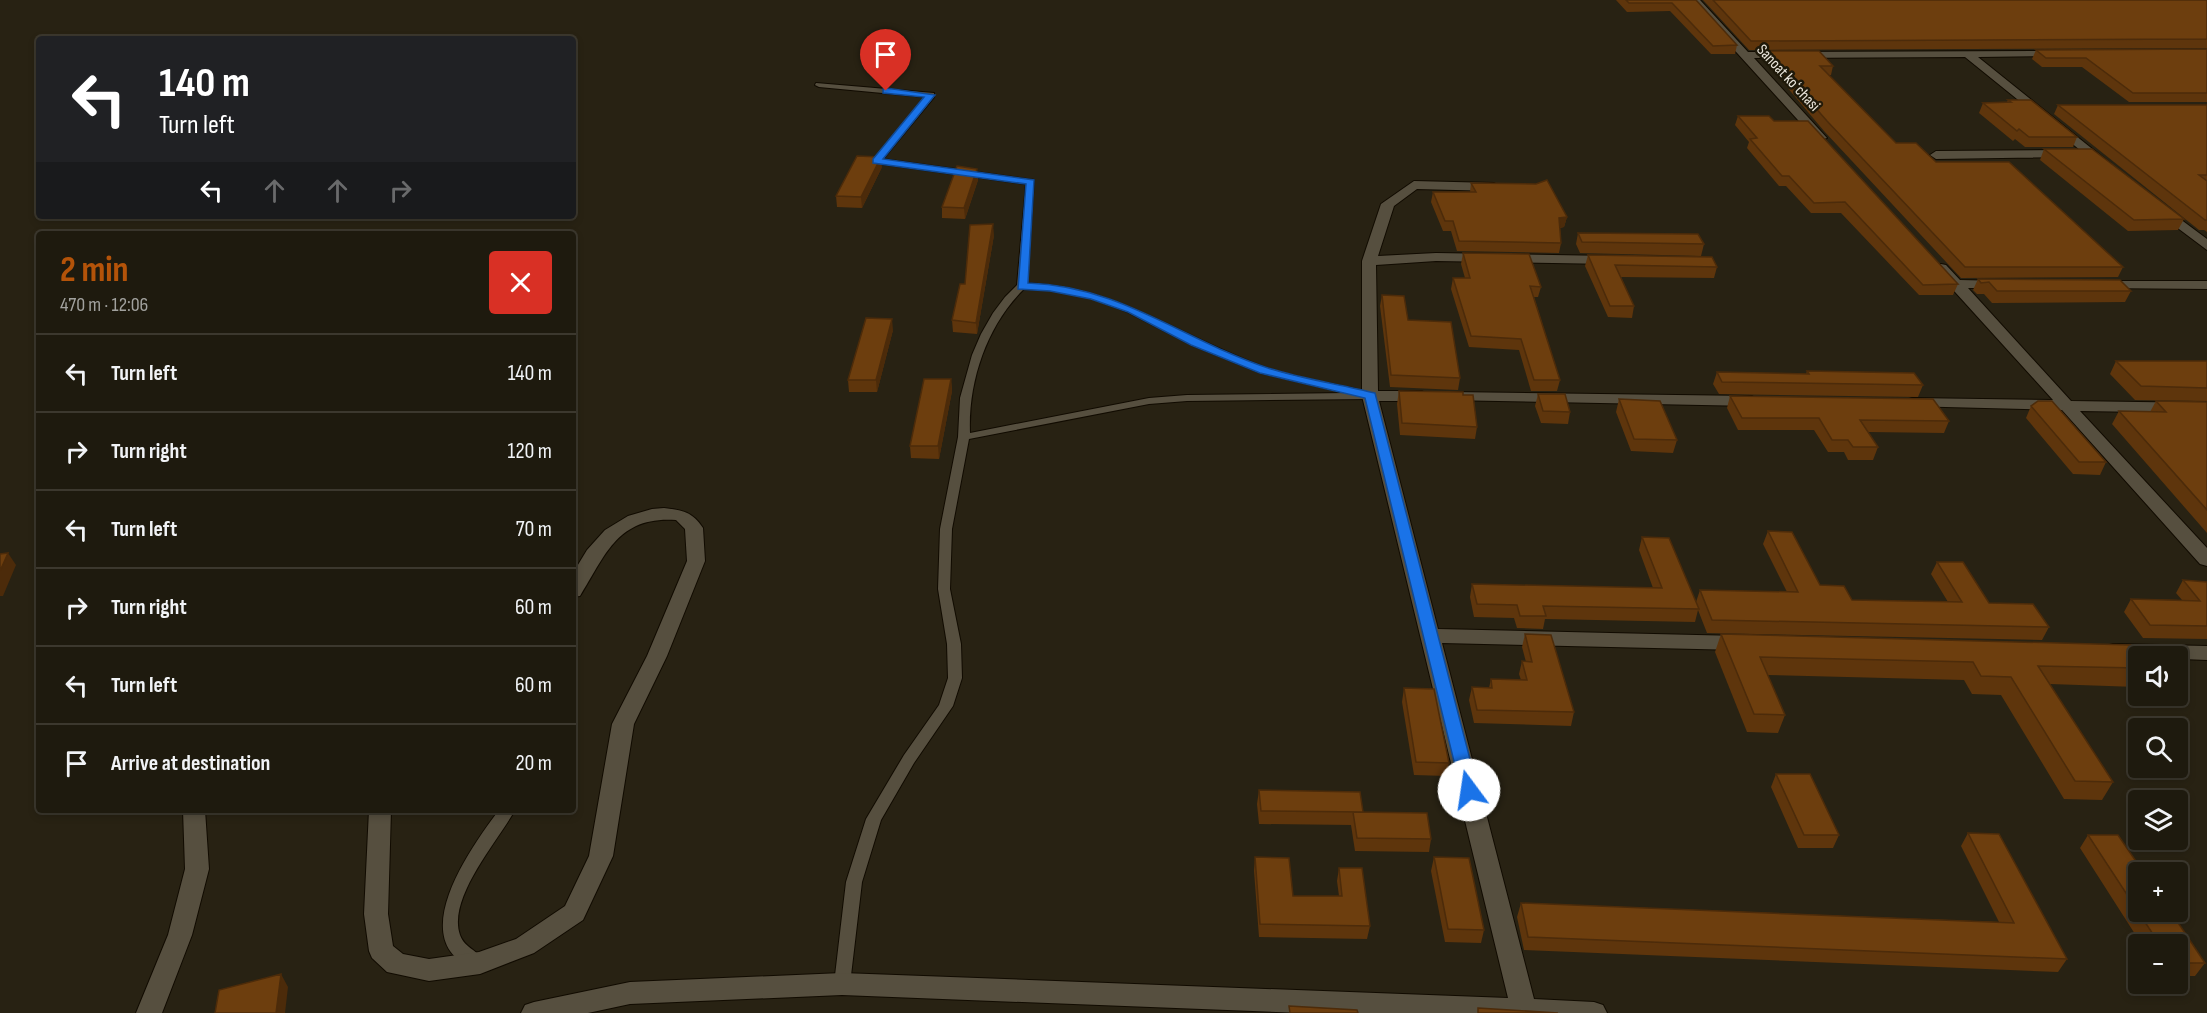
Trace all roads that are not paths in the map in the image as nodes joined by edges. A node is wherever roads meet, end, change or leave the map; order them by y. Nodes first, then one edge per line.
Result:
1 (1694, 0) edge
2 (2076, 53) edge
3 (1968, 54) junction
4 (1745, 55) junction
5 (819, 85) dead end
6 (2037, 109) junction
7 (2059, 109) edge
8 (1834, 152) edge
9 (2092, 153) junction
10 (1936, 155) dead end
11 (2119, 175) edge
12 (1510, 187) edge
13 (2154, 203) edge
14 (2207, 246) edge
15 (1931, 258) edge
16 (1628, 260) edge
17 (1369, 261) junction
18 (1956, 284) junction
19 (2016, 284) edge
20 (2087, 285) edge
21 (2207, 285) edge
22 (1022, 286) junction
23 (1370, 396) junction
24 (1772, 401) edge
25 (1890, 403) edge
26 (2067, 406) junction
27 (2207, 408) edge
28 (964, 437) junction
29 (2207, 560) edge
30 (576, 585) edge
31 (1431, 636) junction
32 (1765, 643) edge
33 (2088, 650) edge
34 (2207, 652) edge
35 (194, 813) edge
36 (380, 813) edge
37 (505, 813) edge
38 (480, 963) junction
39 (842, 984) junction
40 (1524, 1010) junction
41 (149, 1013) edge
42 (534, 1013) edge
43 (1594, 1013) edge

1 - 4 street, Sanoat koʻchasi
2 - 3 street
3 - 4 street
3 - 6 street
4 - 8 street, Sanoat koʻchasi
5 - 22 lane
6 - 7 street
6 - 9 street
9 - 10 street
9 - 11 street
12 - 17 street
13 - 14 street
15 - 18 street
16 - 17 street
17 - 23 street
18 - 19 street
18 - 26 street
20 - 21 street
22 - 23 lane
22 - 28 lane
23 - 24 street
23 - 28 lane
23 - 31 street
25 - 26 street
26 - 27 street
26 - 29 street
28 - 39 lane
30 - 38 street
31 - 32 street
31 - 40 street
33 - 34 street
35 - 41 street
36 - 38 street
37 - 38 lane
39 - 40 street
39 - 42 street
40 - 43 street

